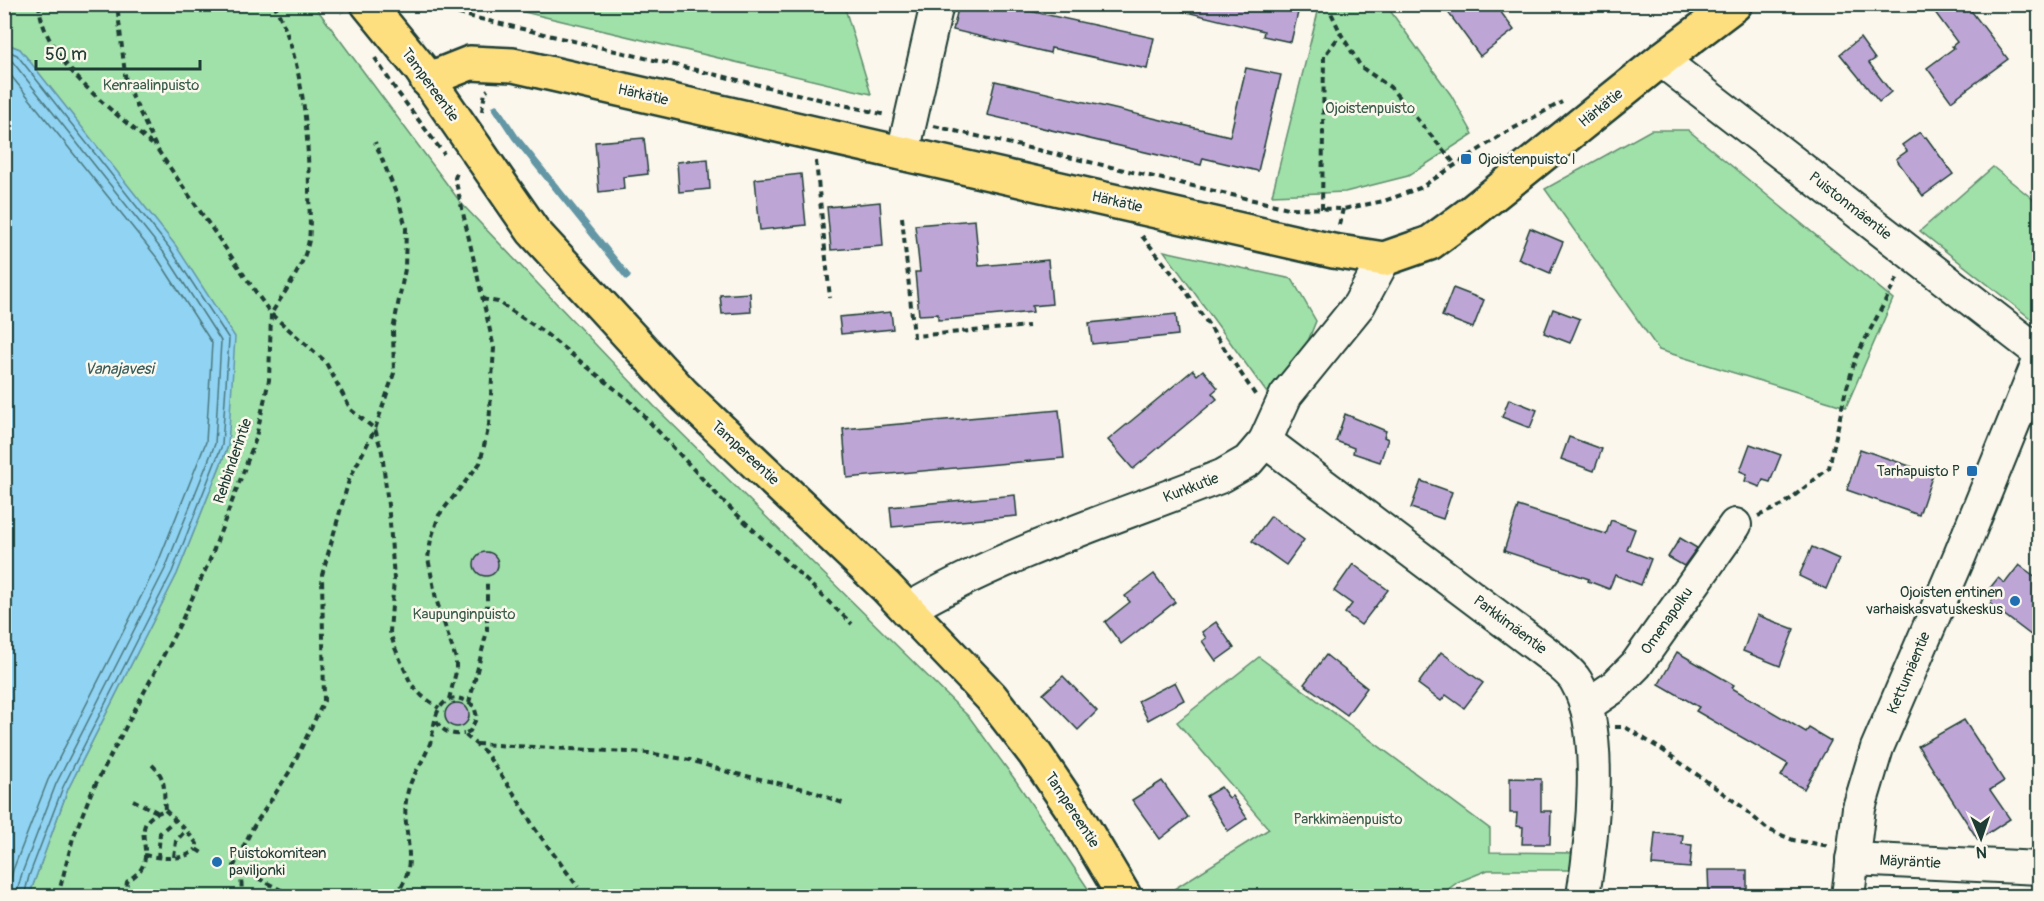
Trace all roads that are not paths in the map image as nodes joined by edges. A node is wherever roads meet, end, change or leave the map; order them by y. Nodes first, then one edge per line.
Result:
1 (368, 4) edge
2 (937, 4) edge
3 (1735, 4) edge
4 (1661, 60) junction
5 (427, 80) junction
6 (903, 153) junction
7 (1384, 259) junction
8 (2040, 353) edge
9 (2040, 358) edge
10 (1271, 429) junction
11 (1735, 525) road end
12 (907, 610) junction
13 (1589, 717) junction
14 (1843, 853) junction
15 (2040, 868) edge
16 (1124, 897) edge
17 (1583, 897) edge
18 (1848, 897) edge

1 - 5 main road, Tampereentie
2 - 6 street
3 - 4 main road, Härkätie
4 - 7 main road, Härkätie
4 - 8 street, Puistonmäentie
5 - 6 main road, Härkätie
5 - 12 main road, Tampereentie
6 - 7 main road, Härkätie
7 - 10 street, Kurkkutie
9 - 14 street, Kettumäentie
10 - 12 street, Kurkkutie
10 - 13 street, Parkkimäentie
11 - 13 street, Omenapolku
12 - 16 main road, Tampereentie
13 - 17 street, Parkkimäentie
14 - 15 street, Mäyräntie
14 - 18 street, Kettumäentie

